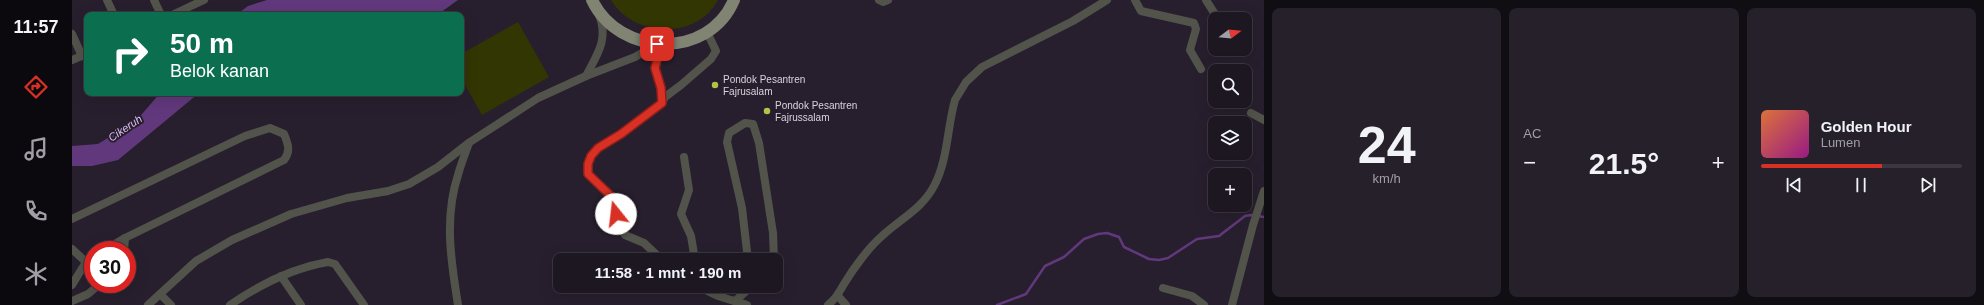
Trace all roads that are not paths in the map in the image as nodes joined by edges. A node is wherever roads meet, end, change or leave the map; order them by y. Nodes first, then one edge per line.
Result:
1 (107, 0) edge
2 (154, 0) edge
3 (203, 0) edge
4 (734, 0) edge
5 (1107, 0) edge
6 (1135, 0) edge
7 (1206, 0) edge
8 (594, 5) edge
9 (113, 12) edge
10 (160, 12) edge
11 (178, 12) edge
12 (1214, 12) edge
13 (707, 32) junction
14 (72, 34) edge
15 (659, 44) junction
16 (84, 53) edge
17 (84, 55) edge
18 (72, 60) edge
19 (1200, 69) dead end
20 (586, 76) junction
21 (662, 103) junction
22 (1251, 113) dead end
23 (1264, 120) edge
24 (470, 142) junction
25 (684, 157) dead end
26 (1263, 195) edge
27 (72, 219) edge
28 (125, 238) junction
29 (120, 241) edge
30 (125, 241) edge
31 (72, 249) edge
32 (655, 253) edge
33 (694, 253) edge
34 (747, 253) edge
35 (774, 253) edge
36 (84, 256) edge
37 (84, 268) edge
38 (281, 276) junction
39 (72, 285) edge
40 (1163, 288) dead end
41 (89, 293) edge
42 (711, 293) edge
43 (744, 293) edge
44 (160, 294) junction
45 (838, 296) junction
46 (72, 301) edge
47 (735, 301) junction
48 (235, 304) edge
49 (148, 305) edge
50 (171, 305) edge
51 (301, 305) edge
52 (364, 305) edge
53 (458, 305) edge
54 (747, 305) edge
55 (828, 305) edge
56 (846, 305) edge
57 (1204, 305) edge
58 (1232, 305) edge

1 - 9 street
2 - 10 street
3 - 11 street
4 - 13 main road
5 - 45 street
6 - 19 street
7 - 12 street
8 - 15 main road
8 - 20 street
13 - 15 main road
13 - 21 street
14 - 16 street
15 - 20 street
15 - 21 street
17 - 18 street
20 - 24 street
21 - 32 street
22 - 23 street
24 - 44 street
24 - 53 street
25 - 33 street
26 - 58 street
27 - 28 street
28 - 29 street
28 - 30 street
31 - 36 street
34 - 35 street
37 - 39 street
38 - 48 street
38 - 51 street
38 - 52 street
40 - 57 street
41 - 46 street
42 - 47 street
43 - 47 street
44 - 49 street
44 - 50 street
45 - 55 street
45 - 56 street
47 - 54 street

